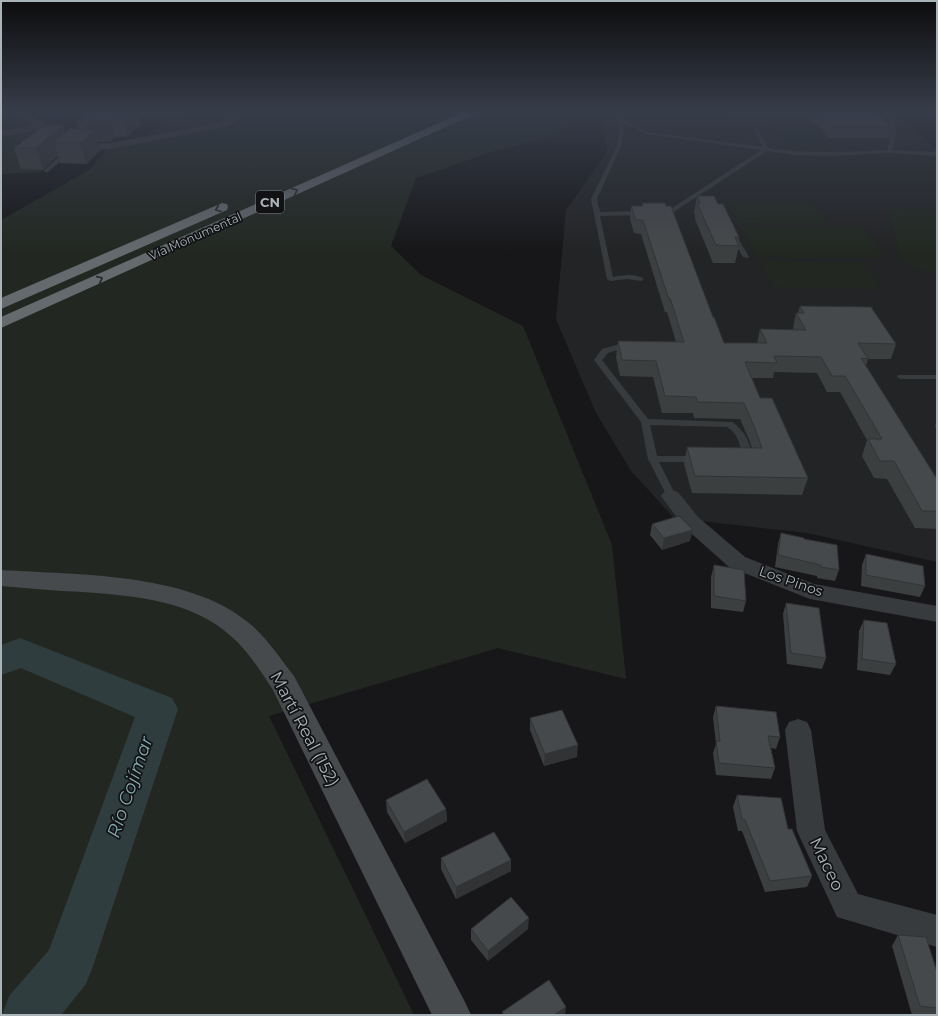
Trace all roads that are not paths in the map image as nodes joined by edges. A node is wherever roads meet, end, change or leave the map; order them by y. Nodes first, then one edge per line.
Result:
1 (62, 157) edge
2 (370, 157) edge
3 (614, 157) edge
4 (754, 157) edge
5 (46, 171) dead end
6 (693, 197) junction
7 (700, 201) edge
8 (230, 204) dead end
9 (655, 212) edge
10 (648, 213) edge
11 (598, 214) junction
12 (728, 226) edge
13 (746, 257) dead end
14 (85, 267) junction
15 (641, 278) dead end
16 (64, 295) junction
17 (1, 296) edge
18 (1, 304) edge
19 (1, 323) edge
20 (1, 330) edge
21 (627, 344) edge
22 (901, 377) dead end
23 (937, 377) edge
24 (645, 422) junction
25 (654, 459) junction
26 (706, 459) edge
27 (728, 460) edge
28 (671, 496) joint
29 (1, 578) edge
30 (937, 614) edge
31 (798, 730) dead end
32 (937, 931) edge
33 (452, 1015) edge

1 - 5 lane
16 -> 2 highway, Vía Monumental / CN
3 - 11 lane
4 - 6 lane
6 - 7 lane
6 - 9 lane
8 -> 14 highway, Vía Monumental
10 - 11 lane
11 - 15 lane
12 - 13 lane
14 - 17 highway
14 - 18 highway, Vía Monumental
16 - 19 highway, Vía Monumental / CN
16 - 20 highway
21 - 24 lane
22 - 23 lane
24 - 25 lane
24 - 27 lane
25 - 26 lane
25 - 28 lane
28 - 30 street, Los Pinos
29 - 33 main road, Martí Real (152)
31 - 32 street, Maceo

